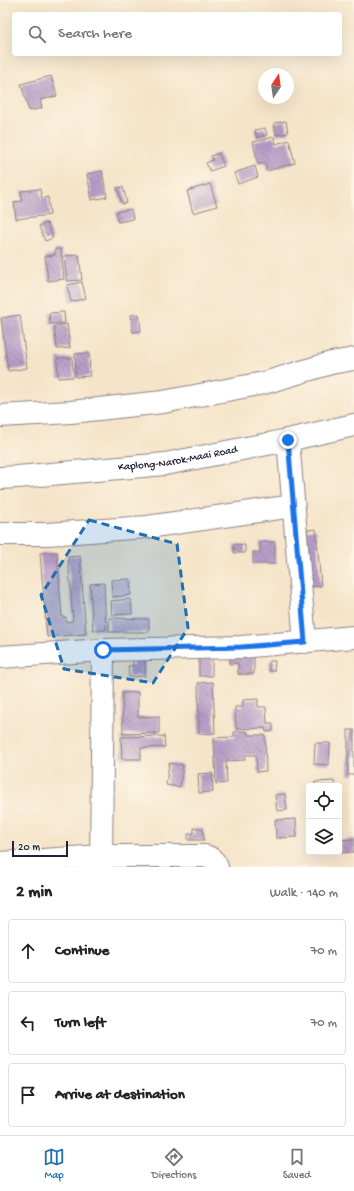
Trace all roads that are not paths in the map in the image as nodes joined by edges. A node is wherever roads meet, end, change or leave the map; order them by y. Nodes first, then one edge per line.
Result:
1 (354, 359) edge
2 (0, 416) edge
3 (354, 425) edge
4 (288, 440) junction
5 (0, 478) edge
6 (293, 506) junction
7 (0, 534) edge
8 (354, 637) edge
9 (305, 642) junction
10 (103, 650) junction
11 (0, 657) edge
12 (101, 862) edge
13 (0, 863) edge
14 (217, 867) edge

1 - 2 main road
3 - 4 main road, Kaplong-Narok-Maai Road
4 - 5 main road, Kaplong-Narok-Maai Road
4 - 6 main road
6 - 7 main road
6 - 9 main road
8 - 9 main road
9 - 10 main road
10 - 11 main road
10 - 12 main road
12 - 13 main road
12 - 14 main road

